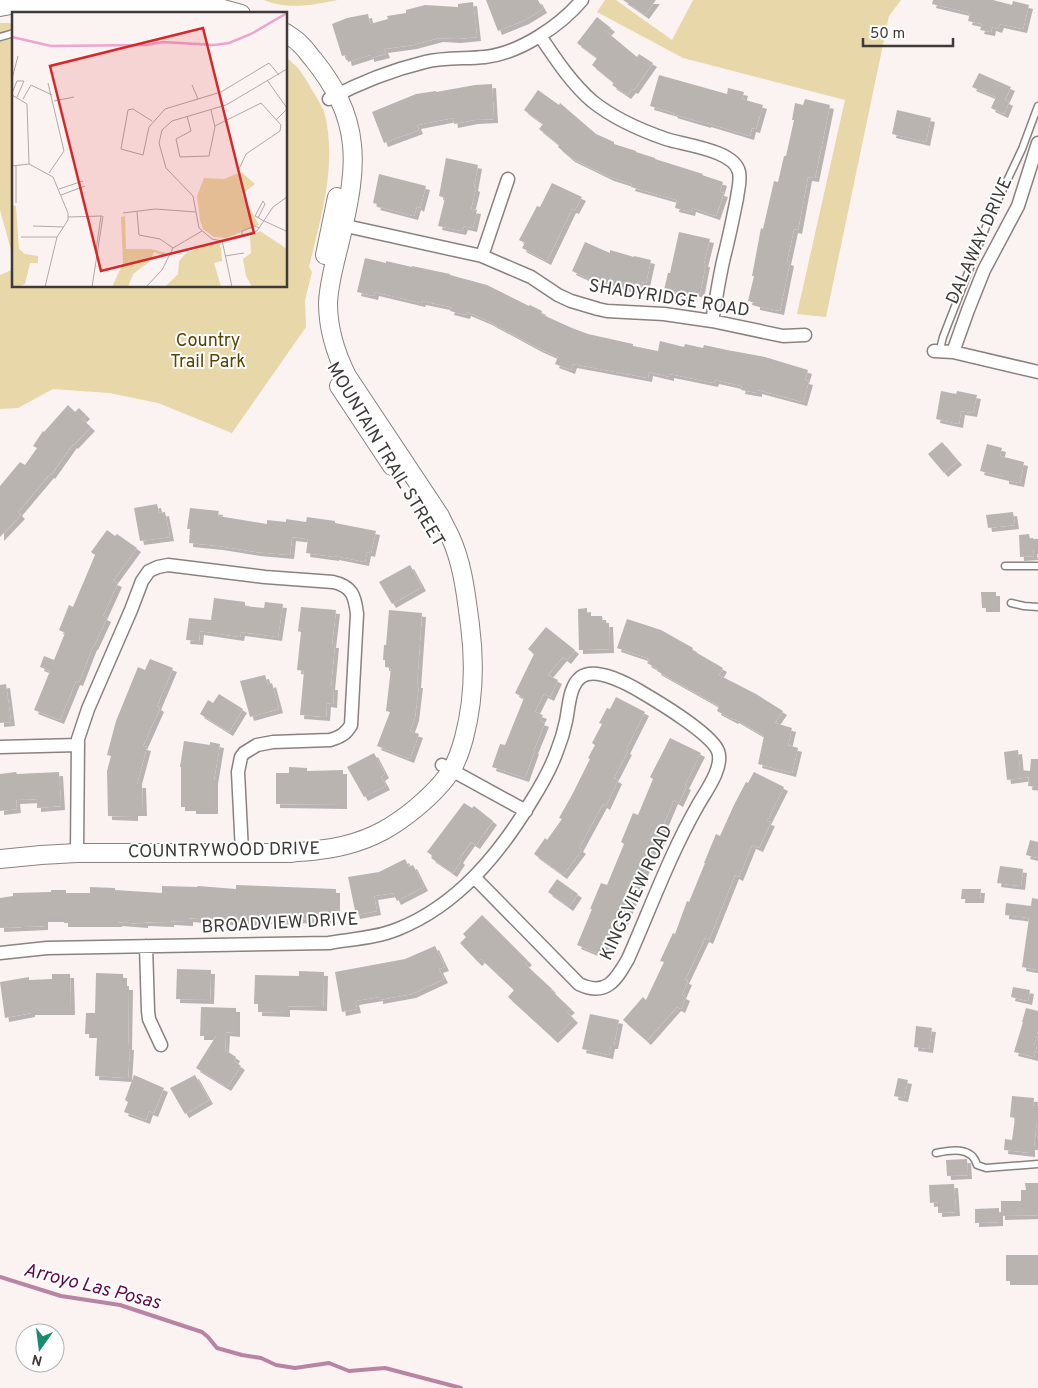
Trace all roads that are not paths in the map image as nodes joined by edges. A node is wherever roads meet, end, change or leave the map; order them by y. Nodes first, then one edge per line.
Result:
1 (6, 0) edge
2 (582, 0) edge
3 (0, 2) edge
4 (218, 2) edge
5 (0, 7) edge
6 (237, 12) edge
7 (252, 12) edge
8 (288, 34) edge
9 (540, 36) junction
10 (288, 44) edge
11 (333, 96) junction
12 (1038, 106) edge
13 (1038, 143) edge
14 (508, 179) dead end
15 (338, 225) junction
16 (482, 256) junction
17 (712, 321) junction
18 (805, 336) dead end
19 (943, 352) junction
20 (1038, 372) edge
21 (1005, 566) dead end
22 (1038, 566) edge
23 (1011, 603) dead end
24 (1038, 607) edge
25 (78, 745) junction
26 (0, 747) edge
27 (719, 758) joint
28 (447, 767) junction
29 (526, 811) junction
30 (242, 847) junction
31 (77, 848) junction
32 (0, 849) edge
33 (0, 859) edge
34 (474, 877) junction
35 (146, 946) junction
36 (0, 953) edge
37 (161, 1045) dead end
38 (936, 1153) dead end
39 (1038, 1164) edge

1 - 3 street
2 - 9 street
4 - 5 street
4 - 6 street
4 - 7 street
8 - 11 street, MOUNTAIN TRAIL STREET
9 - 11 street
9 - 17 street
10 - 11 street, MOUNTAIN TRAIL STREET
11 - 15 street, MOUNTAIN TRAIL STREET
12 - 19 lane
13 - 19 street, DALAWAY DRIVE
14 - 16 street
15 - 16 street, SHADYRIDGE ROAD
15 - 28 street, MOUNTAIN TRAIL STREET
16 - 17 street, SHADYRIDGE ROAD
17 - 18 street, SHADYRIDGE ROAD
19 - 20 street
21 - 22 lane
23 - 24 lane
25 - 26 street
25 - 30 street
25 - 31 street
27 - 29 street, BROADVIEW DRIVE
27 - 34 street, KINGSVIEW ROAD
28 - 29 street
28 - 30 street, COUNTRYWOOD DRIVE
29 - 34 street, BROADVIEW DRIVE
30 - 31 street, COUNTRYWOOD DRIVE
31 - 32 street, COUNTRYWOOD DRIVE
31 - 33 street, COUNTRYWOOD DRIVE
34 - 35 street, BROADVIEW DRIVE
35 - 36 street, BROADVIEW DRIVE
35 - 37 street
38 - 39 lane

